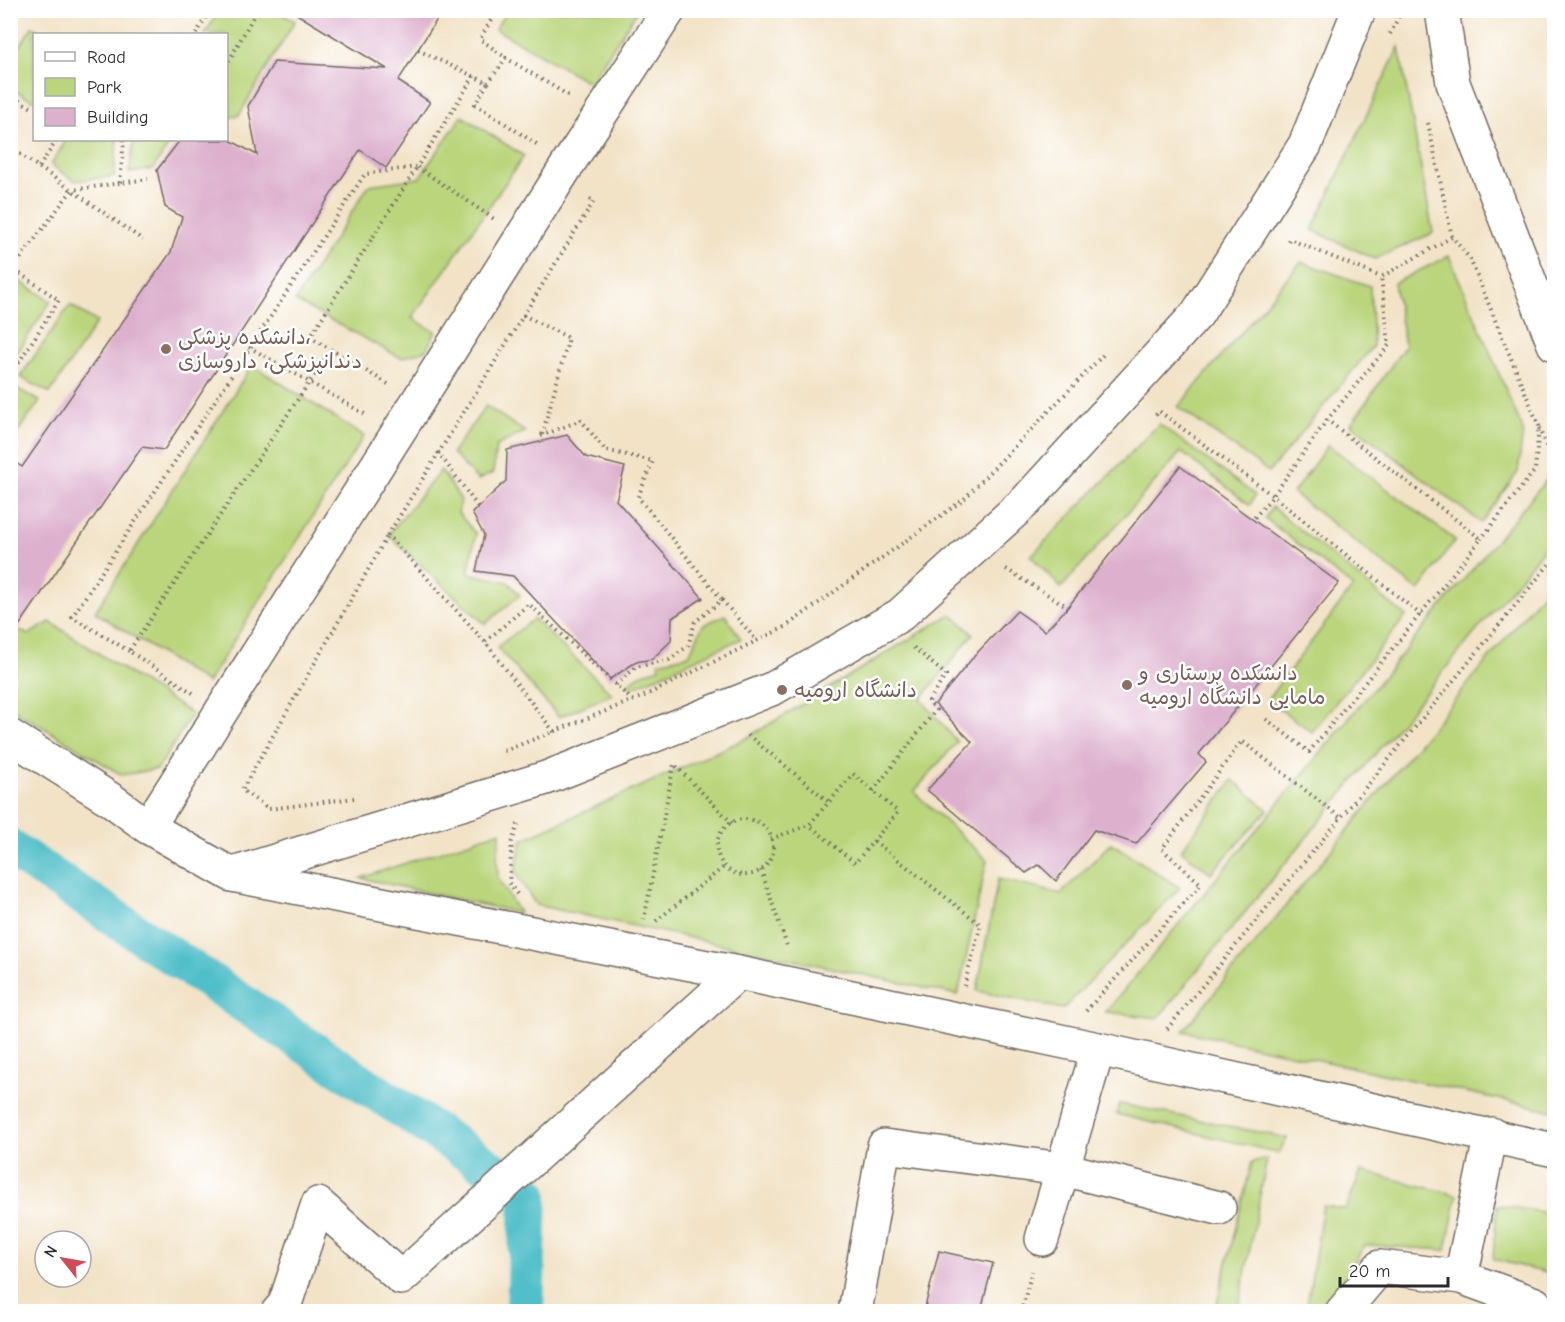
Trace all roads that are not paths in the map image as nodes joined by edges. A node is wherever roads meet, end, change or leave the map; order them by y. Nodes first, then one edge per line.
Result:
1 (669, 10) edge
2 (1359, 10) edge
3 (1442, 10) edge
4 (1554, 344) edge
5 (10, 736) edge
6 (148, 827) junction
7 (232, 874) junction
8 (738, 973) junction
9 (1098, 1049) junction
10 (1491, 1134) junction
11 (1554, 1150) edge
12 (1063, 1169) junction
13 (1219, 1208) dead end
14 (1041, 1239) road end
15 (1461, 1277) junction
16 (279, 1311) edge
17 (855, 1311) edge
18 (1342, 1311) edge
19 (1535, 1311) edge

1 - 6 lane
2 - 7 lane
3 - 4 lane
5 - 6 lane
6 - 7 lane
7 - 8 lane
8 - 9 lane
8 - 16 lane
9 - 10 lane
9 - 12 lane
10 - 11 lane
10 - 15 lane
12 - 13 lane
12 - 14 lane
12 - 17 lane
15 - 18 lane
15 - 19 lane

